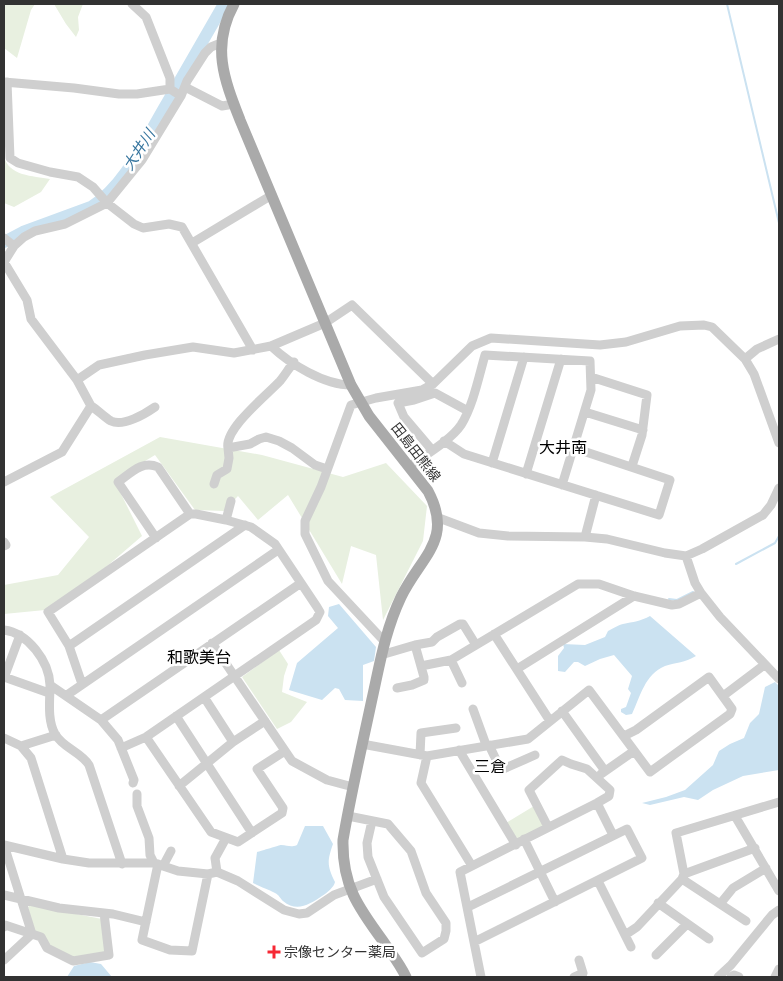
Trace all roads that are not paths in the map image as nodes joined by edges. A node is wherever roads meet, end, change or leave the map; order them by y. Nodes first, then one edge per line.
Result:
1 (132, 4) edge
2 (234, 4) edge
3 (222, 43) junction
4 (6, 82) edge
5 (170, 89) junction
6 (183, 92) junction
7 (234, 104) junction
8 (272, 195) junction
9 (107, 203) junction
10 (4, 238) edge
11 (192, 243) junction
12 (14, 246) junction
13 (325, 323) junction
14 (779, 339) edge
15 (271, 346) junction
16 (253, 350) junction
17 (524, 357) junction
18 (561, 359) junction
19 (745, 360) junction
20 (294, 362) junction
21 (591, 377) junction
22 (78, 380) junction
23 (433, 384) junction
24 (351, 385) junction
25 (360, 402) junction
26 (91, 406) junction
27 (155, 407) dead end
28 (468, 411) junction
29 (585, 412) junction
30 (643, 430) junction
31 (444, 441) junction
32 (779, 443) edge
33 (228, 448) junction
34 (574, 448) junction
35 (432, 450) junction
36 (492, 463) junction
37 (410, 466) junction
38 (632, 466) junction
39 (327, 470) junction
40 (526, 474) junction
41 (4, 482) edge
42 (214, 484) dead end
43 (562, 485) junction
44 (779, 488) edge
45 (596, 495) junction
46 (231, 501) dead end
47 (190, 514) junction
48 (439, 518) junction
49 (226, 520) junction
50 (245, 525) junction
51 (585, 537) junction
52 (156, 538) junction
53 (4, 542) edge
54 (4, 546) edge
55 (278, 550) junction
56 (686, 556) junction
57 (301, 583) junction
58 (701, 593) junction
59 (634, 596) junction
60 (4, 630) edge
61 (494, 634) junction
62 (20, 635) junction
63 (384, 641) junction
64 (212, 643) junction
65 (415, 645) junction
66 (476, 645) junction
67 (69, 646) junction
68 (381, 655) junction
69 (451, 660) junction
70 (764, 665) junction
71 (421, 666) junction
72 (516, 669) junction
73 (234, 676) junction
74 (4, 678) edge
75 (779, 679) edge
76 (462, 683) dead end
77 (82, 684) junction
78 (397, 688) dead end
79 (49, 689) junction
80 (67, 695) junction
81 (723, 696) junction
82 (204, 697) junction
83 (473, 709) dead end
84 (562, 711) junction
85 (176, 716) junction
86 (101, 720) junction
87 (265, 721) junction
88 (550, 721) junction
89 (456, 728) dead end
90 (56, 735) junction
91 (146, 736) junction
92 (624, 736) junction
93 (4, 738) edge
94 (233, 742) junction
95 (362, 744) junction
96 (21, 746) junction
97 (487, 746) junction
98 (121, 748) junction
99 (459, 750) junction
100 (285, 751) junction
101 (634, 751) junction
102 (536, 755) dead end
103 (424, 756) junction
104 (208, 763) junction
105 (605, 771) junction
106 (597, 777) junction
107 (133, 783) dead end
108 (179, 786) junction
109 (353, 787) junction
110 (137, 794) dead end
111 (779, 802) edge
112 (597, 803) junction
113 (348, 816) junction
114 (735, 816) junction
115 (372, 821) junction
116 (548, 827) junction
117 (252, 833) junction
118 (613, 835) junction
119 (226, 838) junction
120 (520, 842) junction
121 (4, 845) edge
122 (755, 848) junction
123 (171, 851) dead end
124 (63, 859) junction
125 (122, 864) junction
126 (158, 864) junction
127 (472, 866) junction
128 (766, 868) junction
129 (540, 871) junction
130 (213, 873) junction
131 (683, 876) junction
132 (377, 879) junction
133 (598, 881) junction
134 (350, 890) junction
135 (779, 891) edge
136 (4, 895) edge
137 (21, 900) junction
138 (555, 902) junction
139 (658, 903) junction
140 (720, 904) junction
141 (468, 907) junction
142 (779, 910) edge
143 (104, 913) junction
144 (746, 921) dead end
145 (146, 922) junction
146 (687, 924) junction
147 (4, 927) edge
148 (32, 934) junction
149 (625, 935) junction
150 (709, 939) dead end
151 (474, 942) junction
152 (632, 947) dead end
153 (656, 955) dead end
154 (4, 960) edge
155 (579, 960) dead end
156 (779, 969) edge
157 (406, 977) edge
158 (482, 977) edge
159 (574, 977) edge
160 (718, 977) edge
161 (731, 977) edge
162 (738, 977) edge
163 (775, 977) edge

1 - 5 street
2 - 3 main road, 田島田熊線
3 - 6 street
3 - 7 main road, 田島田熊線
4 - 5 street
4 - 9 street
5 - 6 street
6 - 7 street
6 - 9 street
7 - 8 main road, 田島田熊線
8 - 11 street
8 - 13 main road, 田島田熊線
9 - 11 street
9 - 12 street
10 - 12 street
11 - 16 street
12 - 22 street
13 - 15 street
13 - 23 street
13 - 24 main road, 田島田熊線
14 - 19 street
15 - 16 street
15 - 20 street
16 - 22 street
17 - 18 street
17 - 28 street
17 - 36 street
18 - 21 street
18 - 40 street
19 - 23 street
19 - 32 street
20 - 24 street
20 - 33 street
21 - 29 street
21 - 30 street
22 - 26 street
23 - 25 street
24 - 25 main road, 田島田熊線
25 - 37 main road, 田島田熊線
25 - 39 street
26 - 27 street
26 - 41 street
28 - 31 street
28 - 35 street
29 - 30 street
29 - 34 street
30 - 38 street
31 - 35 street
31 - 36 street
33 - 39 street
33 - 42 street
34 - 38 street
34 - 43 street
35 - 37 street
36 - 40 street
37 - 48 main road, 田島田熊線
38 - 45 street
39 - 63 street
40 - 43 street
43 - 45 street
44 - 56 street
45 - 51 street
46 - 49 street
47 - 49 street
47 - 52 street
47 - 52 street
48 - 51 street
48 - 63 main road
49 - 50 street
50 - 55 street
50 - 67 street
51 - 56 street
52 - 67 street
53 - 54 street
55 - 57 street
55 - 77 street
56 - 58 street
57 - 64 street
57 - 73 street
58 - 59 street
58 - 70 street
59 - 61 street
59 - 72 street
60 - 62 street
61 - 66 street
61 - 72 street
62 - 74 street
62 - 79 street
63 - 68 main road
64 - 73 street
64 - 86 street
65 - 66 street
65 - 68 street
65 - 71 street
66 - 69 street
67 - 77 street
68 - 95 main road
69 - 71 street
69 - 76 street
70 - 75 street
70 - 81 street
71 - 78 street
72 - 88 street
73 - 82 street
73 - 87 street
74 - 79 street
77 - 80 street
79 - 80 street
79 - 90 street
80 - 86 street
81 - 92 street
81 - 101 street
82 - 85 street
82 - 94 street
83 - 97 street
84 - 88 street
84 - 92 street
84 - 105 street
85 - 91 street
85 - 104 street
86 - 98 street
87 - 94 street
87 - 100 street
88 - 97 street
89 - 103 street
90 - 96 street
90 - 125 street
91 - 98 street
91 - 108 street
92 - 101 street
93 - 96 street
94 - 104 street
95 - 103 street
95 - 109 main road
96 - 124 street
97 - 99 street
97 - 102 street
98 - 107 street
99 - 103 street
99 - 120 street
100 - 109 street
100 - 117 street
101 - 105 street
103 - 127 street
104 - 108 street
104 - 117 street
105 - 106 street
106 - 112 street
106 - 116 street
108 - 119 street
109 - 113 main road
110 - 126 street
111 - 114 street
112 - 116 street
112 - 118 street
113 - 115 street
113 - 134 main road
114 - 122 street
114 - 131 street
115 - 132 street
115 - 132 street
116 - 120 street
117 - 119 street
118 - 129 street
118 - 133 street
119 - 130 street
120 - 127 street
120 - 129 street
121 - 124 street
121 - 137 street
122 - 128 street
122 - 131 street
123 - 126 street
124 - 125 street
125 - 126 street
126 - 130 street
126 - 145 street
127 - 141 street
128 - 135 street
128 - 140 street
129 - 138 street
129 - 141 street
130 - 134 street
130 - 145 street
131 - 139 street
131 - 140 street
132 - 134 street
133 - 138 street
133 - 149 street
134 - 157 main road
136 - 137 street
137 - 143 street
137 - 148 street
138 - 151 street
139 - 146 street
139 - 149 street
140 - 144 street
141 - 151 street
142 - 160 street
143 - 145 street
143 - 148 street
146 - 150 street
146 - 153 street
147 - 148 street
148 - 154 street
149 - 152 street
151 - 158 street
155 - 159 street
156 - 163 street
161 - 162 street

